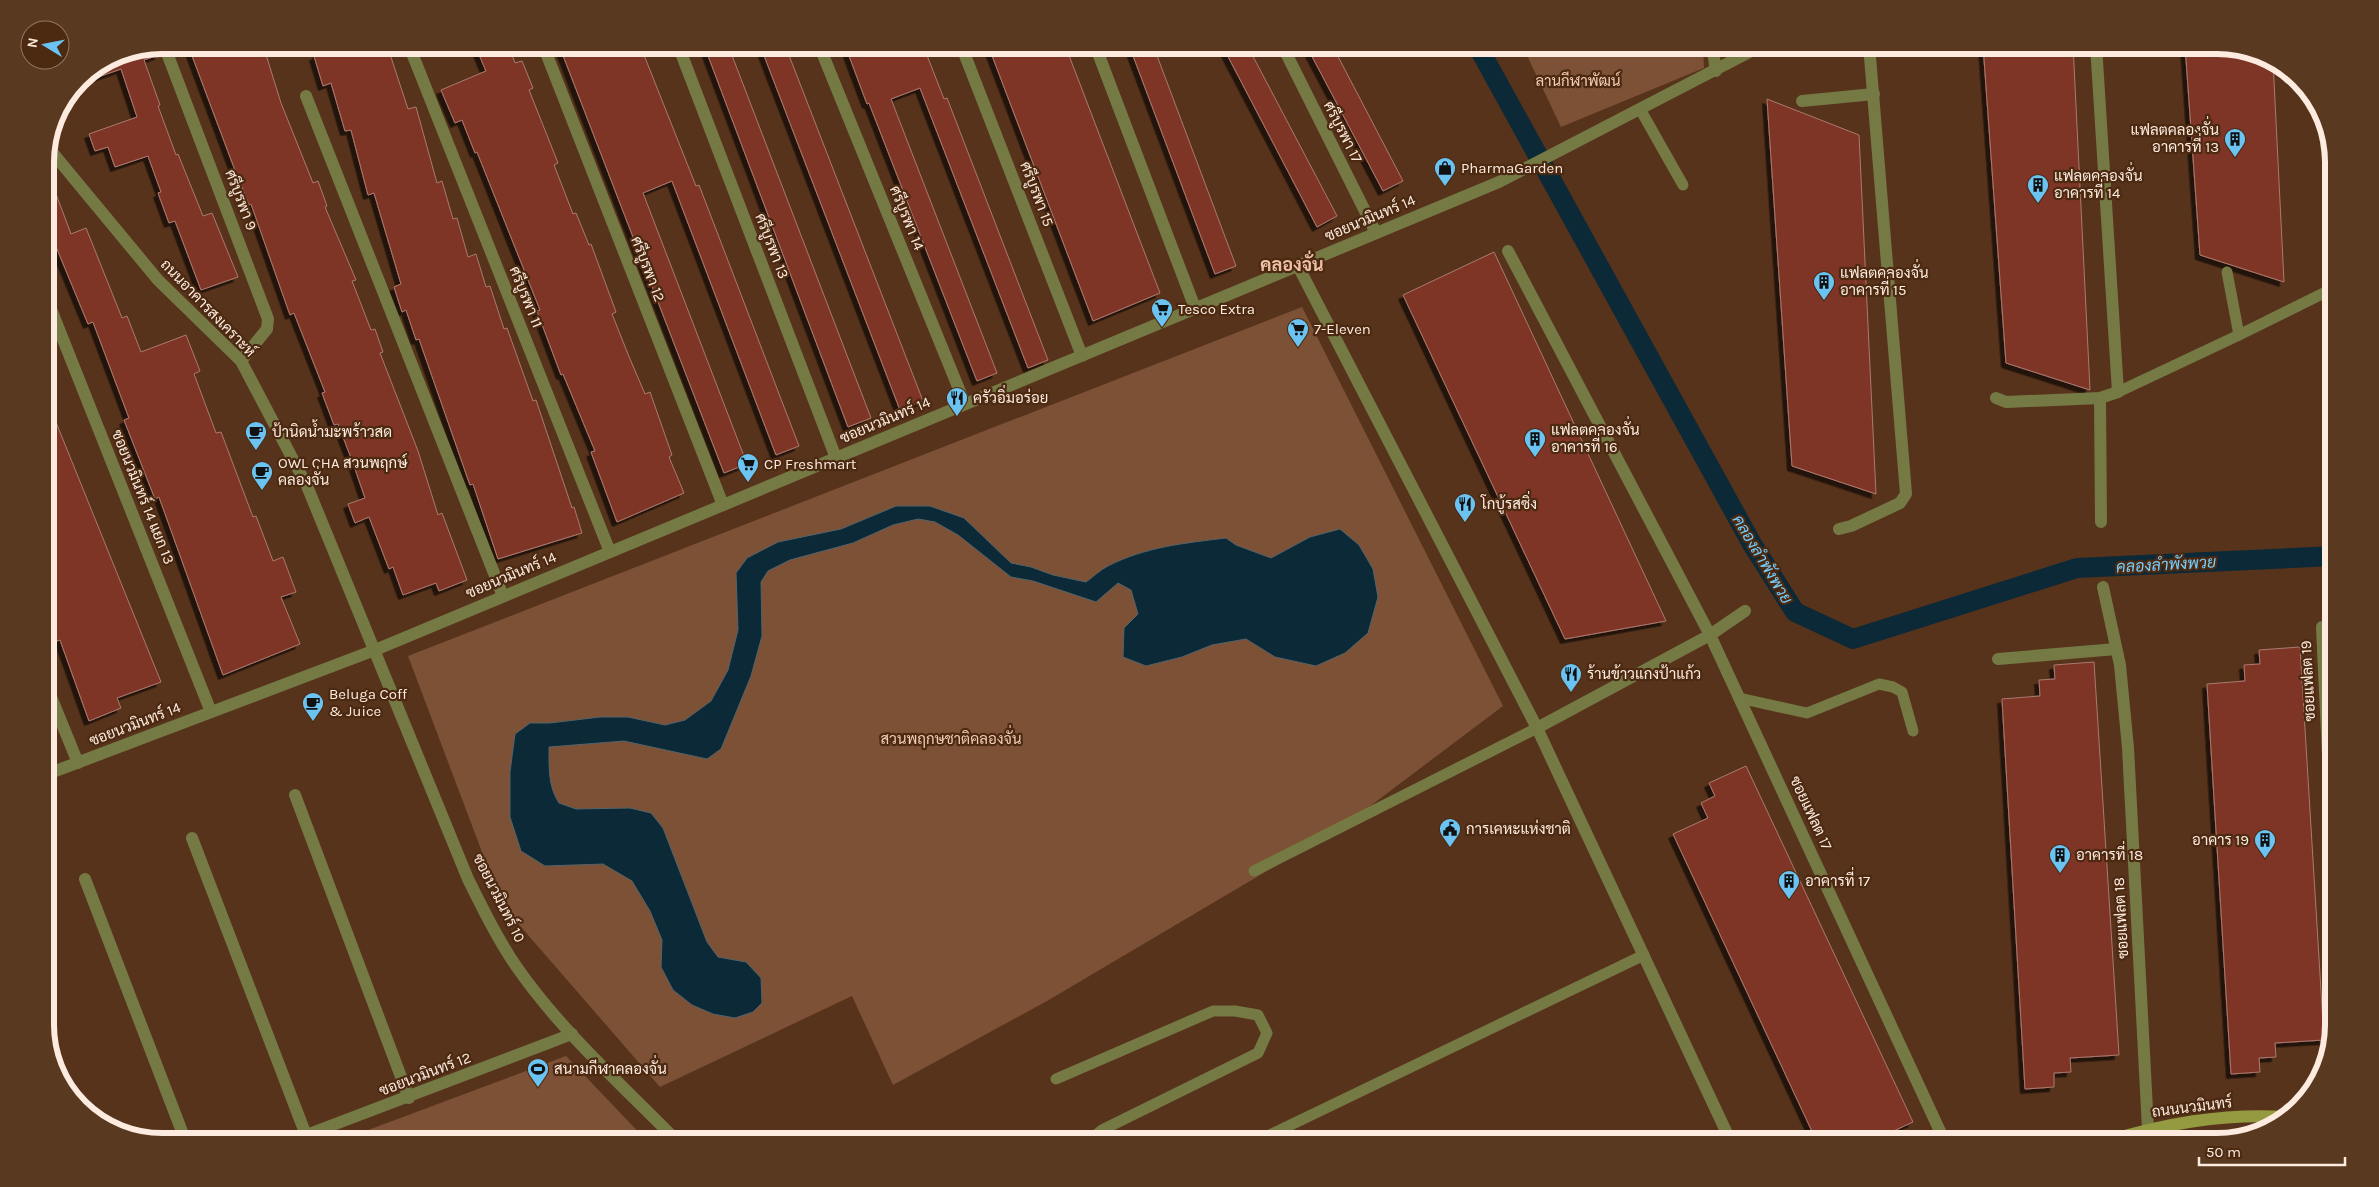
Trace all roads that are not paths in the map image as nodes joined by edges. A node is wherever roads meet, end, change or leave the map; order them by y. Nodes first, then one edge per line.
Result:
1 (167, 54) edge
2 (412, 54) edge
3 (547, 54) edge
4 (681, 54) edge
5 (823, 54) edge
6 (965, 54) edge
7 (1098, 54) edge
8 (1286, 54) edge
9 (1713, 54) edge
10 (1747, 54) edge
11 (1870, 54) edge
12 (2097, 54) edge
13 (1716, 71) junction
14 (1874, 94) junction
15 (306, 96) dead end
16 (1802, 101) dead end
17 (1640, 109) junction
18 (54, 155) edge
19 (1683, 185) dead end
20 (1376, 233) junction
21 (1508, 251) dead end
22 (1298, 266) junction
23 (2227, 272) dead end
24 (2325, 293) edge
25 (1195, 308) junction
26 (54, 317) edge
27 (2239, 336) junction
28 (1082, 356) junction
29 (241, 361) junction
30 (2118, 392) junction
31 (1996, 398) dead end
32 (2100, 398) junction
33 (965, 404) junction
34 (836, 458) junction
35 (723, 505) junction
36 (2101, 522) dead end
37 (1839, 529) dead end
38 (610, 552) junction
39 (2103, 586) dead end
40 (503, 596) junction
41 (1745, 611) dead end
42 (2322, 627) dead end
43 (1710, 635) junction
44 (2116, 649) junction
45 (375, 650) junction
46 (1998, 659) dead end
47 (2325, 691) edge
48 (1739, 698) junction
49 (54, 704) edge
50 (211, 712) junction
51 (1537, 728) junction
52 (1913, 730) dead end
53 (78, 763) junction
54 (54, 772) edge
55 (295, 795) dead end
56 (192, 838) dead end
57 (1254, 871) dead end
58 (85, 879) dead end
59 (1644, 955) junction
60 (572, 1034) junction
61 (1056, 1078) dead end
62 (410, 1098) junction
63 (2272, 1118) edge
64 (2148, 1129) junction
65 (183, 1133) edge
66 (305, 1133) edge
67 (312, 1133) edge
68 (669, 1133) edge
69 (1098, 1133) edge
70 (1274, 1133) edge
71 (1727, 1133) edge
72 (1941, 1133) edge
73 (2134, 1133) edge

1 - 29 street, ศรีบูรพา 9
2 - 38 street, ศรีบูรพา 11
3 - 35 street, ศรีบูรพา 12
4 - 34 street, ศรีบูรพา 13
5 - 33 street, ศรีบูรพา 14
6 - 28 street, ศรีบูรพา 15
7 - 25 street
8 - 20 street, ศรีบูรพา 17
9 - 13 street
10 - 13 street, ซอยนวมินทร์ 14
11 - 14 street
12 - 30 street
13 - 17 street, ซอยนวมินทร์ 14
14 - 16 street
14 - 37 street
15 - 40 street
17 - 19 lane
17 - 20 street, ซอยนวมินทร์ 14
18 - 29 street, ถนนอาคารสงเคราะห์
20 - 22 street, ซอยนวมินทร์ 14
21 - 43 street, ซอยแฟลต 17
22 - 25 street, ซอยนวมินทร์ 14
22 - 51 street
23 - 27 lane
24 - 27 lane
25 - 28 street, ซอยนวมินทร์ 14
26 - 50 street, ซอยนวมินทร์ 14 แยก 13
27 - 30 lane
28 - 33 street, ซอยนวมินทร์ 14
29 - 45 street, ถนนอาคารสงเคราะห์
30 - 32 street
31 - 32 street
32 - 36 street
33 - 34 street, ซอยนวมินทร์ 14
34 - 35 street, ซอยนวมินทร์ 14
35 - 38 street, ซอยนวมินทร์ 14
38 - 40 street, ซอยนวมินทร์ 14
39 - 44 street, ซอยแฟลต 18
40 - 45 street, ซอยนวมินทร์ 14
41 - 43 street
42 - 47 street, ซอยแฟลต 19
43 - 48 street, ซอยแฟลต 17
43 - 51 street
44 - 46 street
44 - 64 street, ซอยแฟลต 18
45 - 50 street, ซอยนวมินทร์ 14
45 - 60 street, ซอยนวมินทร์ 10
48 - 52 lane
48 - 72 street, ซอยแฟลต 17
49 - 53 street
50 - 53 street, ซอยนวมินทร์ 14
51 - 57 lane
51 - 59 street
53 - 54 street, ซอยนวมินทร์ 14
55 - 62 street
56 - 66 street
58 - 65 street
59 - 70 lane
59 - 71 street
60 - 62 street, ซอยนวมินทร์ 12
60 - 68 street, ซอยนวมินทร์ 10
61 - 69 lane
62 - 67 street, ซอยนวมินทร์ 12
63 - 64 main road, ถนนนวมินทร์
64 - 73 main road, ถนนนวมินทร์

